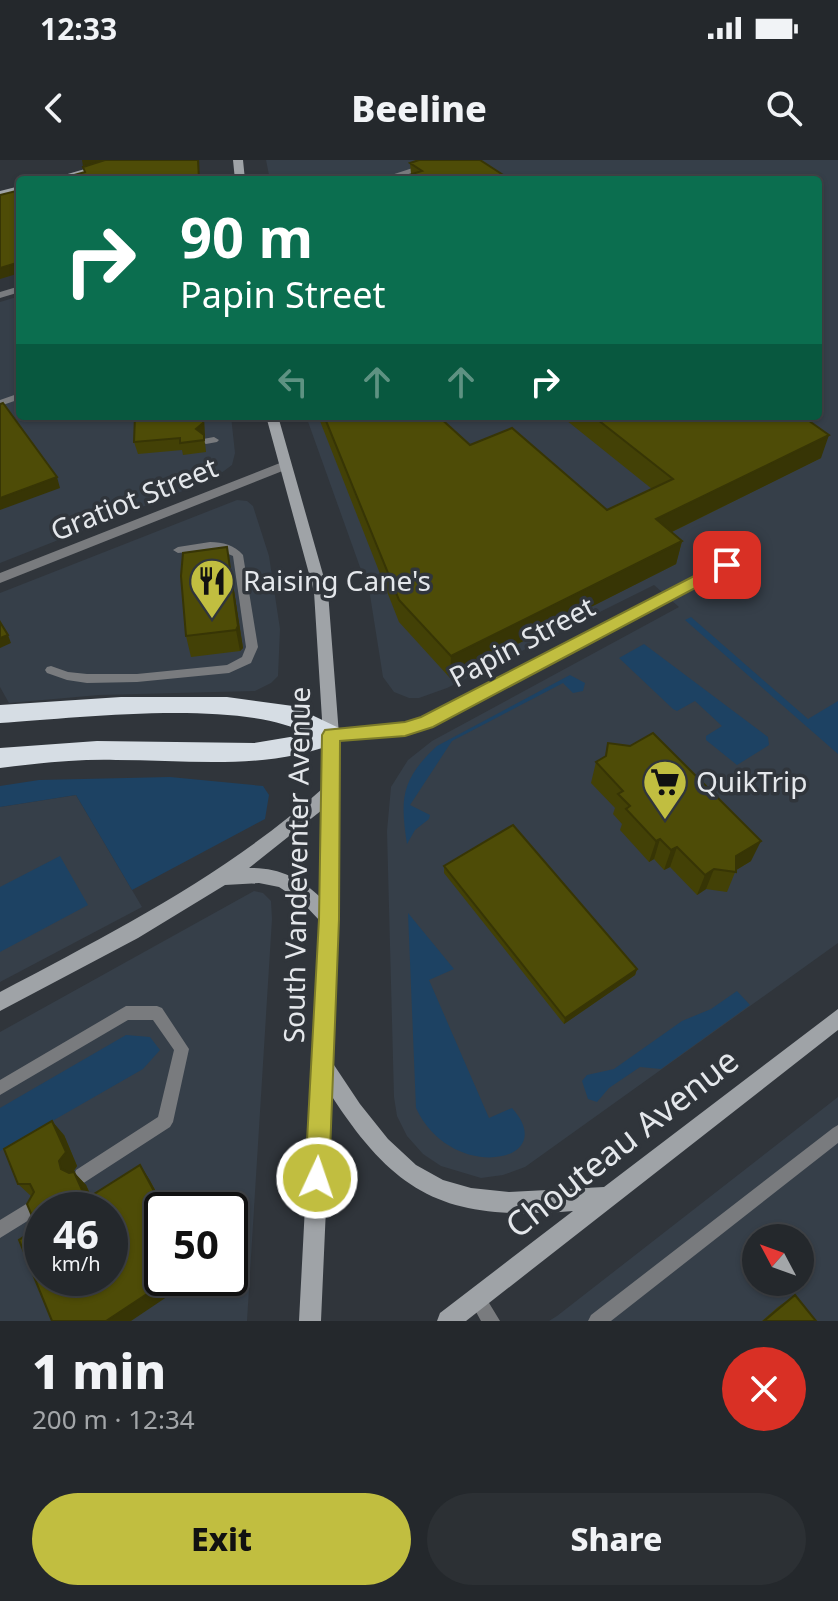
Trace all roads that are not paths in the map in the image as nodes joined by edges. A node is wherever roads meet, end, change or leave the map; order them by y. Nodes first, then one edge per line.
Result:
1 (126, 160) edge
2 (445, 161) edge
3 (67, 176) edge
4 (394, 176) edge
5 (273, 420) edge
6 (285, 465) junction
7 (178, 550) dead end
8 (727, 565) dead end
9 (0, 578) edge
10 (51, 670) dead end
11 (0, 714) edge
12 (331, 735) junction
13 (0, 758) edge
14 (332, 790) junction
15 (212, 886) junction
16 (329, 919) junction
17 (0, 1002) edge
18 (838, 1018) edge
19 (322, 1064) junction
20 (0, 1088) edge
21 (838, 1133) edge
22 (82, 1176) dead end
23 (610, 1197) junction
24 (24, 1214) edge
25 (0, 1230) edge
26 (477, 1299) junction
27 (310, 1321) edge
28 (448, 1321) edge
29 (491, 1321) edge
30 (597, 1321) edge

1 - 3 main road
2 - 4 street
5 - 6 main road, South Vandeventer Avenue
6 - 9 street, Gratiot Street
6 - 12 main road, South Vandeventer Avenue
7 - 10 lane
8 - 12 street, Papin Street
11 - 12 highway
12 - 13 highway
12 - 14 main road, South Vandeventer Avenue
14 - 15 main road
14 - 16 main road, South Vandeventer Avenue
15 - 16 main road
15 - 17 main road
16 - 19 main road, South Vandeventer Avenue
18 - 23 main road, Chouteau Avenue
19 - 23 main road
19 - 27 main road, South Vandeventer Avenue
20 - 22 lane
21 - 30 lane
23 - 26 main road, Chouteau Avenue
24 - 25 lane
26 - 28 main road, Chouteau Avenue
26 - 29 lane

